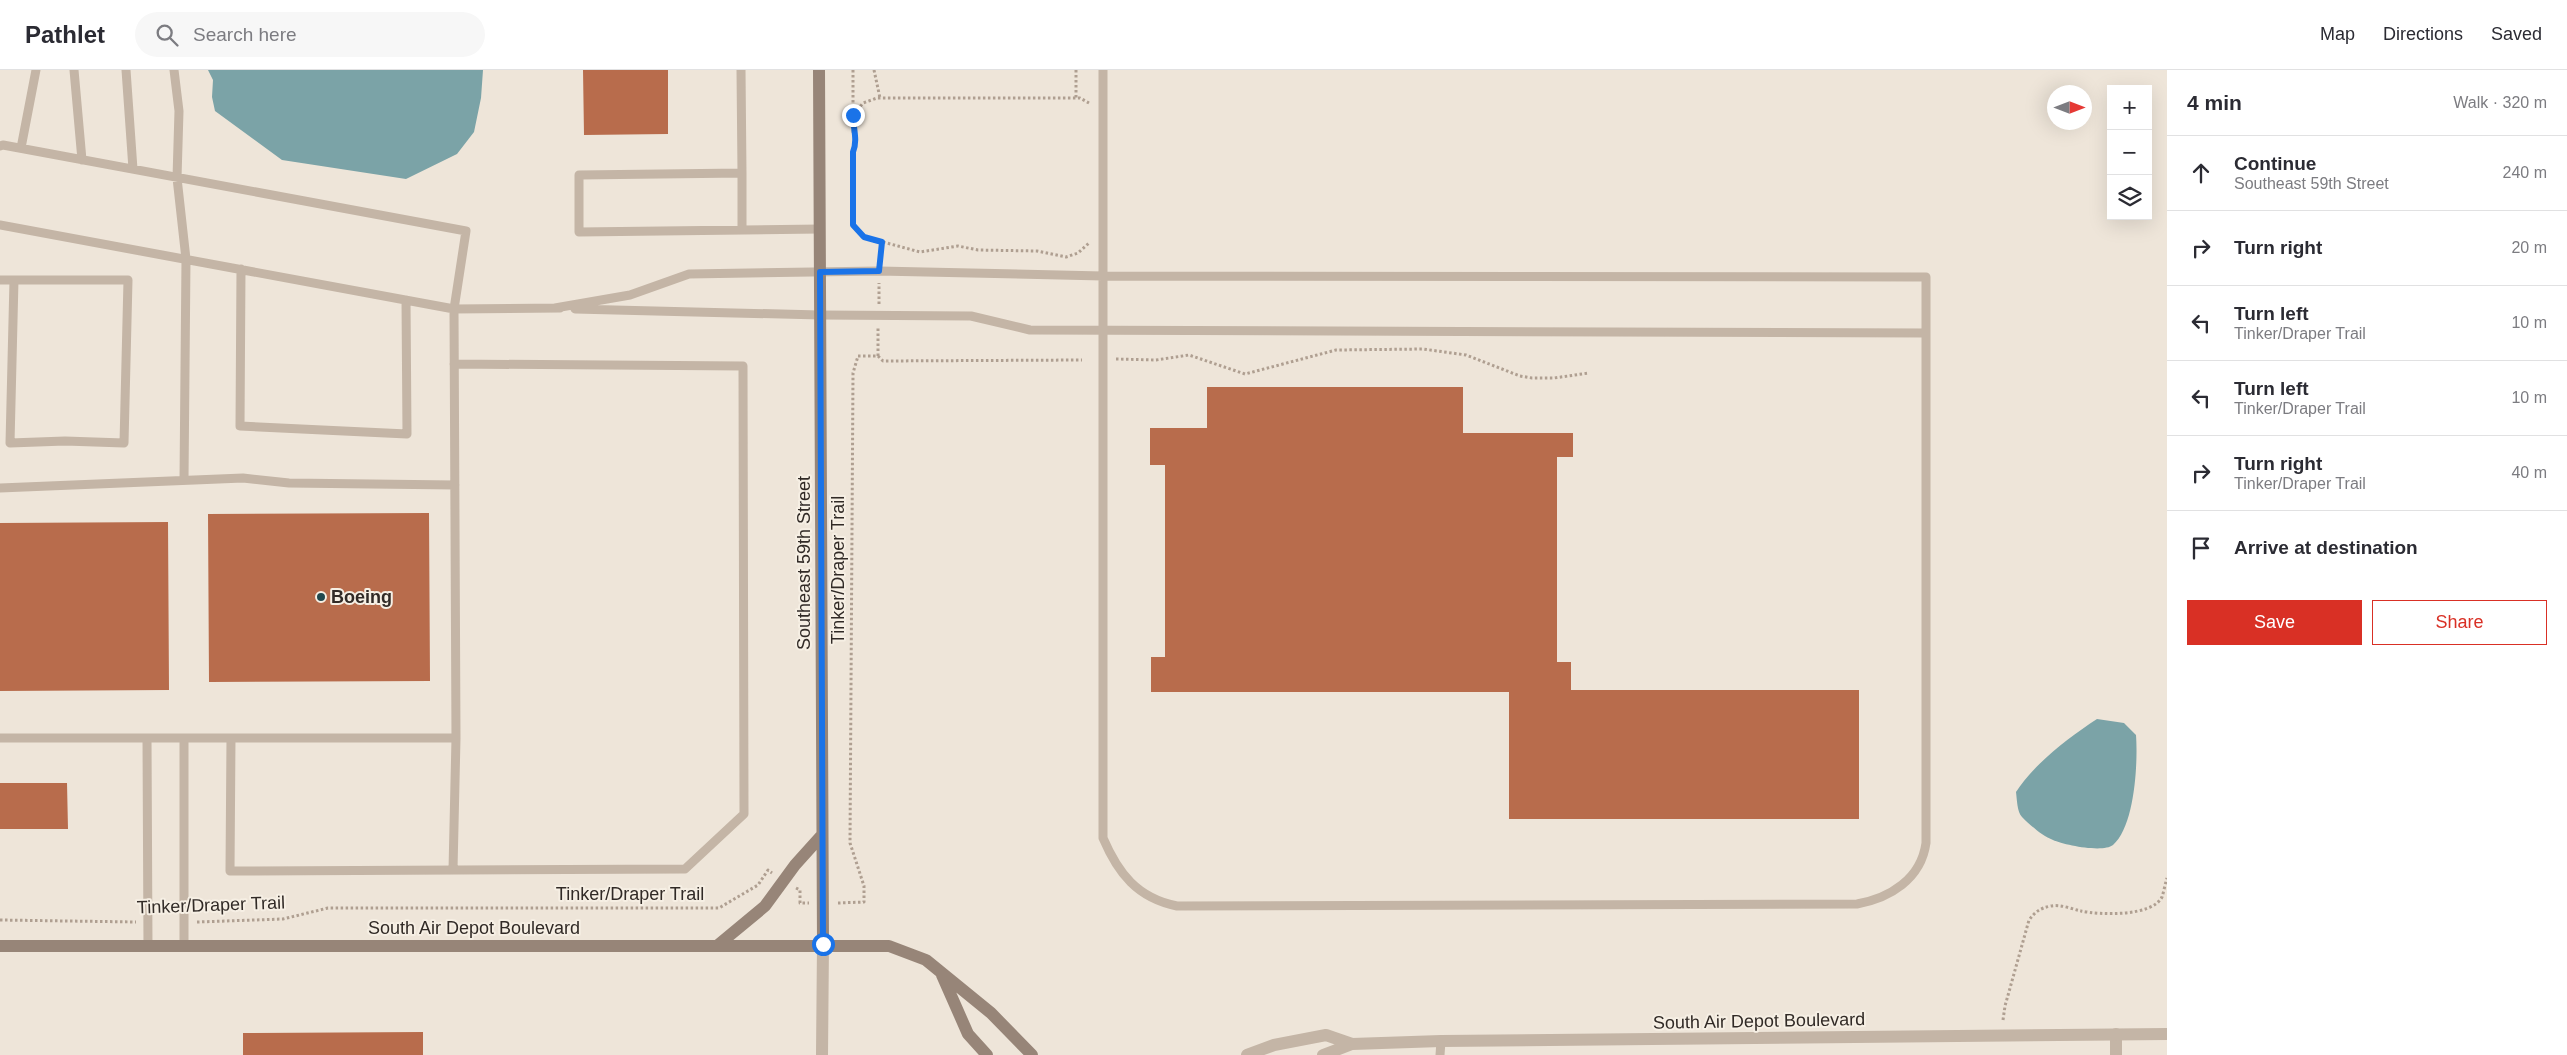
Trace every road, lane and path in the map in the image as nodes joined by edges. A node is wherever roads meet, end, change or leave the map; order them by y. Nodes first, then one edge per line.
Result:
1 (36, 70) edge
2 (74, 70) edge
3 (126, 70) edge
4 (174, 70) edge
5 (742, 70) edge
6 (819, 70) edge
7 (853, 70) edge
8 (874, 70) edge
9 (1076, 70) edge
10 (1103, 70) edge
11 (880, 98) junction
12 (1076, 98) junction
13 (1091, 106) dead end
14 (853, 115) junction
15 (0, 146) edge
16 (21, 148) junction
17 (82, 160) junction
18 (133, 169) junction
19 (742, 173) junction
20 (177, 178) junction
21 (0, 225) edge
22 (820, 229) junction
23 (742, 230) junction
24 (1090, 240) dead end
25 (882, 242) junction
26 (186, 259) junction
27 (242, 269) junction
28 (879, 271) junction
29 (820, 272) junction
30 (1103, 276) junction
31 (0, 280) edge
32 (14, 280) junction
33 (406, 300) junction
34 (454, 308) junction
35 (555, 308) junction
36 (820, 315) junction
37 (878, 315) junction
38 (1103, 330) junction
39 (1926, 333) junction
40 (878, 356) junction
41 (1116, 359) dead end
42 (1082, 360) dead end
43 (454, 364) junction
44 (1588, 373) dead end
45 (184, 480) junction
46 (455, 485) junction
47 (0, 488) edge
48 (0, 738) edge
49 (147, 738) junction
50 (184, 738) junction
51 (231, 738) junction
52 (456, 738) junction
53 (822, 835) junction
54 (453, 870) junction
55 (2167, 878) edge
56 (785, 882) junction
57 (823, 903) junction
58 (0, 920) edge
59 (148, 922) junction
60 (184, 922) junction
61 (823, 944) junction
62 (718, 945) junction
63 (0, 946) edge
64 (148, 946) junction
65 (184, 946) junction
66 (941, 973) junction
67 (2116, 1034) junction
68 (2167, 1034) edge
69 (2002, 1036) junction
70 (1441, 1041) junction
71 (1352, 1044) junction
72 (822, 1055) edge
73 (987, 1055) edge
74 (1032, 1055) edge
75 (1247, 1055) edge
76 (1323, 1055) edge
77 (1440, 1055) edge
78 (2116, 1055) edge

1 - 16 lane
2 - 17 lane
3 - 18 lane
4 - 20 lane
5 - 19 lane
6 - 22 main road, Southeast 59th Street
7 - 14 path
8 - 11 path
9 - 12 path
10 - 30 lane
11 - 12 path
11 - 14 path
12 - 13 path
14 - 25 path
15 - 16 lane
16 - 17 lane
17 - 18 lane
18 - 20 lane
19 - 23 lane
19 - 23 lane
20 - 26 lane
20 - 34 lane
21 - 26 lane
22 - 23 lane
22 - 29 main road, Southeast 59th Street
24 - 25 path
25 - 28 path
26 - 27 lane
26 - 45 lane
27 - 33 lane
27 - 33 lane
28 - 29 lane
28 - 30 lane
28 - 37 path
29 - 35 lane
29 - 36 main road, Southeast 59th Street
30 - 38 lane
30 - 39 lane
31 - 32 lane
32 - 32 lane
33 - 34 lane
34 - 35 lane
34 - 43 lane
35 - 36 lane
36 - 37 lane
36 - 53 main road, Southeast 59th Street
37 - 38 lane
37 - 40 path
38 - 39 lane
38 - 39 lane
40 - 42 path
40 - 57 path, Tinker/Draper Trail
41 - 44 path
43 - 46 lane
43 - 54 lane
45 - 46 lane
45 - 47 lane
46 - 52 lane
48 - 49 lane
49 - 50 lane
49 - 59 lane
50 - 51 lane
50 - 60 lane
51 - 52 lane
51 - 54 lane
52 - 54 lane
53 - 56 main road
53 - 57 main road, Southeast 59th Street
55 - 69 path
56 - 57 path, Tinker/Draper Trail
56 - 60 path, Tinker/Draper Trail
56 - 62 main road
57 - 61 main road, Southeast 59th Street
58 - 59 path, Tinker/Draper Trail
59 - 64 lane
60 - 65 lane
61 - 62 main road, South Air Depot Boulevard
61 - 66 main road, South Air Depot Boulevard
61 - 72 street, Southeast 59th Street
62 - 65 main road, South Air Depot Boulevard
63 - 64 main road, South Air Depot Boulevard
64 - 65 main road, South Air Depot Boulevard
66 - 73 main road, South Air Depot Boulevard
66 - 74 main road, South Air Depot Boulevard
67 - 68 street, South Air Depot Boulevard
67 - 69 street, South Air Depot Boulevard
67 - 78 street
69 - 70 street, South Air Depot Boulevard
70 - 71 street, South Air Depot Boulevard
70 - 77 lane
71 - 75 street, South Air Depot Boulevard
71 - 76 street, South Air Depot Boulevard

